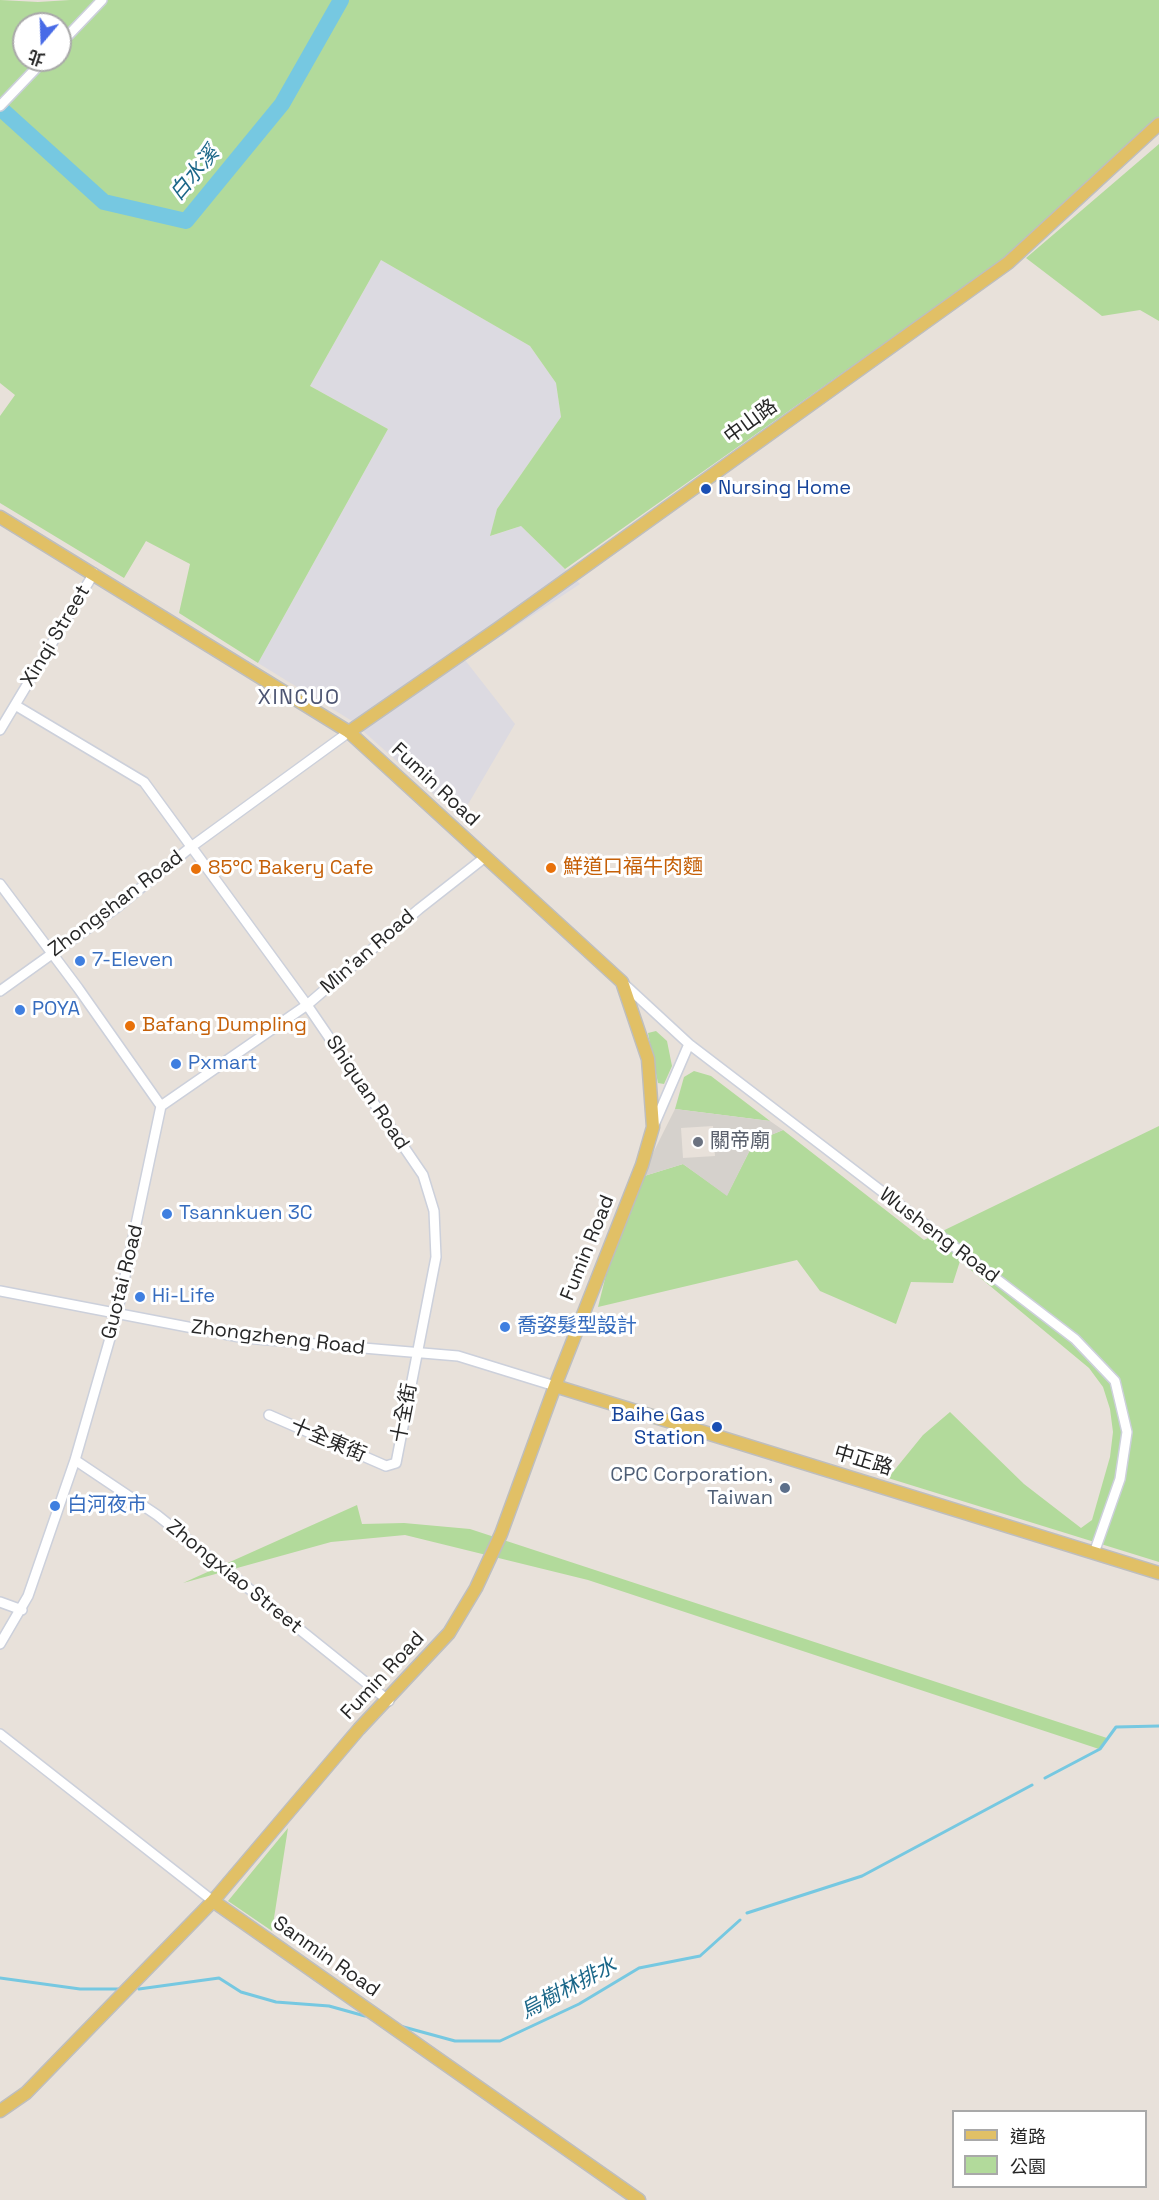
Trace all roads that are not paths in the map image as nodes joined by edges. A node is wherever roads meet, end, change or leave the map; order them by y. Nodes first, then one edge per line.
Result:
1 (102, 0) edge
2 (72, 31) edge
3 (33, 72) edge
4 (0, 106) edge
5 (1159, 124) edge
6 (0, 517) edge
7 (94, 573) junction
8 (15, 705) junction
9 (0, 730) edge
10 (349, 732) junction
11 (191, 847) junction
12 (484, 858) junction
13 (0, 884) edge
14 (53, 952) junction
15 (622, 982) junction
16 (0, 991) edge
17 (307, 1005) junction
18 (689, 1044) junction
19 (161, 1106) junction
20 (653, 1127) junction
21 (0, 1291) edge
22 (117, 1314) junction
23 (417, 1352) junction
24 (555, 1386) junction
25 (269, 1416) dead end
26 (75, 1460) junction
27 (386, 1466) joint
28 (1094, 1553) junction
29 (1159, 1573) edge
30 (0, 1602) edge
31 (22, 1610) junction
32 (0, 1644) edge
33 (389, 1701) junction
34 (0, 1734) edge
35 (213, 1901) junction
36 (0, 2111) edge
37 (639, 2200) edge

1 - 2 street
3 - 4 street
5 - 10 main road, 中山路
6 - 7 main road, Fumin Road
7 - 8 street, Xinqi Street
7 - 10 main road, Fumin Road
8 - 9 street, Xinqi Street
8 - 11 street, Shiquan Road
10 - 11 street, Zhongshan Road
10 - 12 main road, Fumin Road
11 - 14 street, Zhongshan Road
11 - 17 street, Shiquan Road
12 - 15 main road, Fumin Road
12 - 17 street, Min’an Road
13 - 14 street
14 - 16 street, Zhongshan Road
14 - 19 street
15 - 18 street, Wusheng Road
15 - 20 main road, Fumin Road
17 - 19 street, Min’an Road
17 - 23 street, Shiquan Road
18 - 20 street
18 - 28 street, Wusheng Road
19 - 22 street, Guotai Road
20 - 24 main road, Fumin Road
21 - 22 street, Zhongzheng Road
22 - 23 street, Zhongzheng Road
22 - 26 street, Guotai Road
23 - 24 street, Zhongzheng Road
23 - 27 street, 十全街
24 - 28 main road, 中正路
24 - 33 main road, Fumin Road
25 - 27 street, 十全東街
26 - 31 street, Guotai Road
26 - 33 street, Zhongxiao Street
28 - 29 main road, 中正路
30 - 31 street
31 - 32 street, Guotai Road
33 - 35 main road, Fumin Road
34 - 35 street, Sanmin Road
35 - 36 main road, Fumin Road
35 - 37 main road, Sanmin Road

